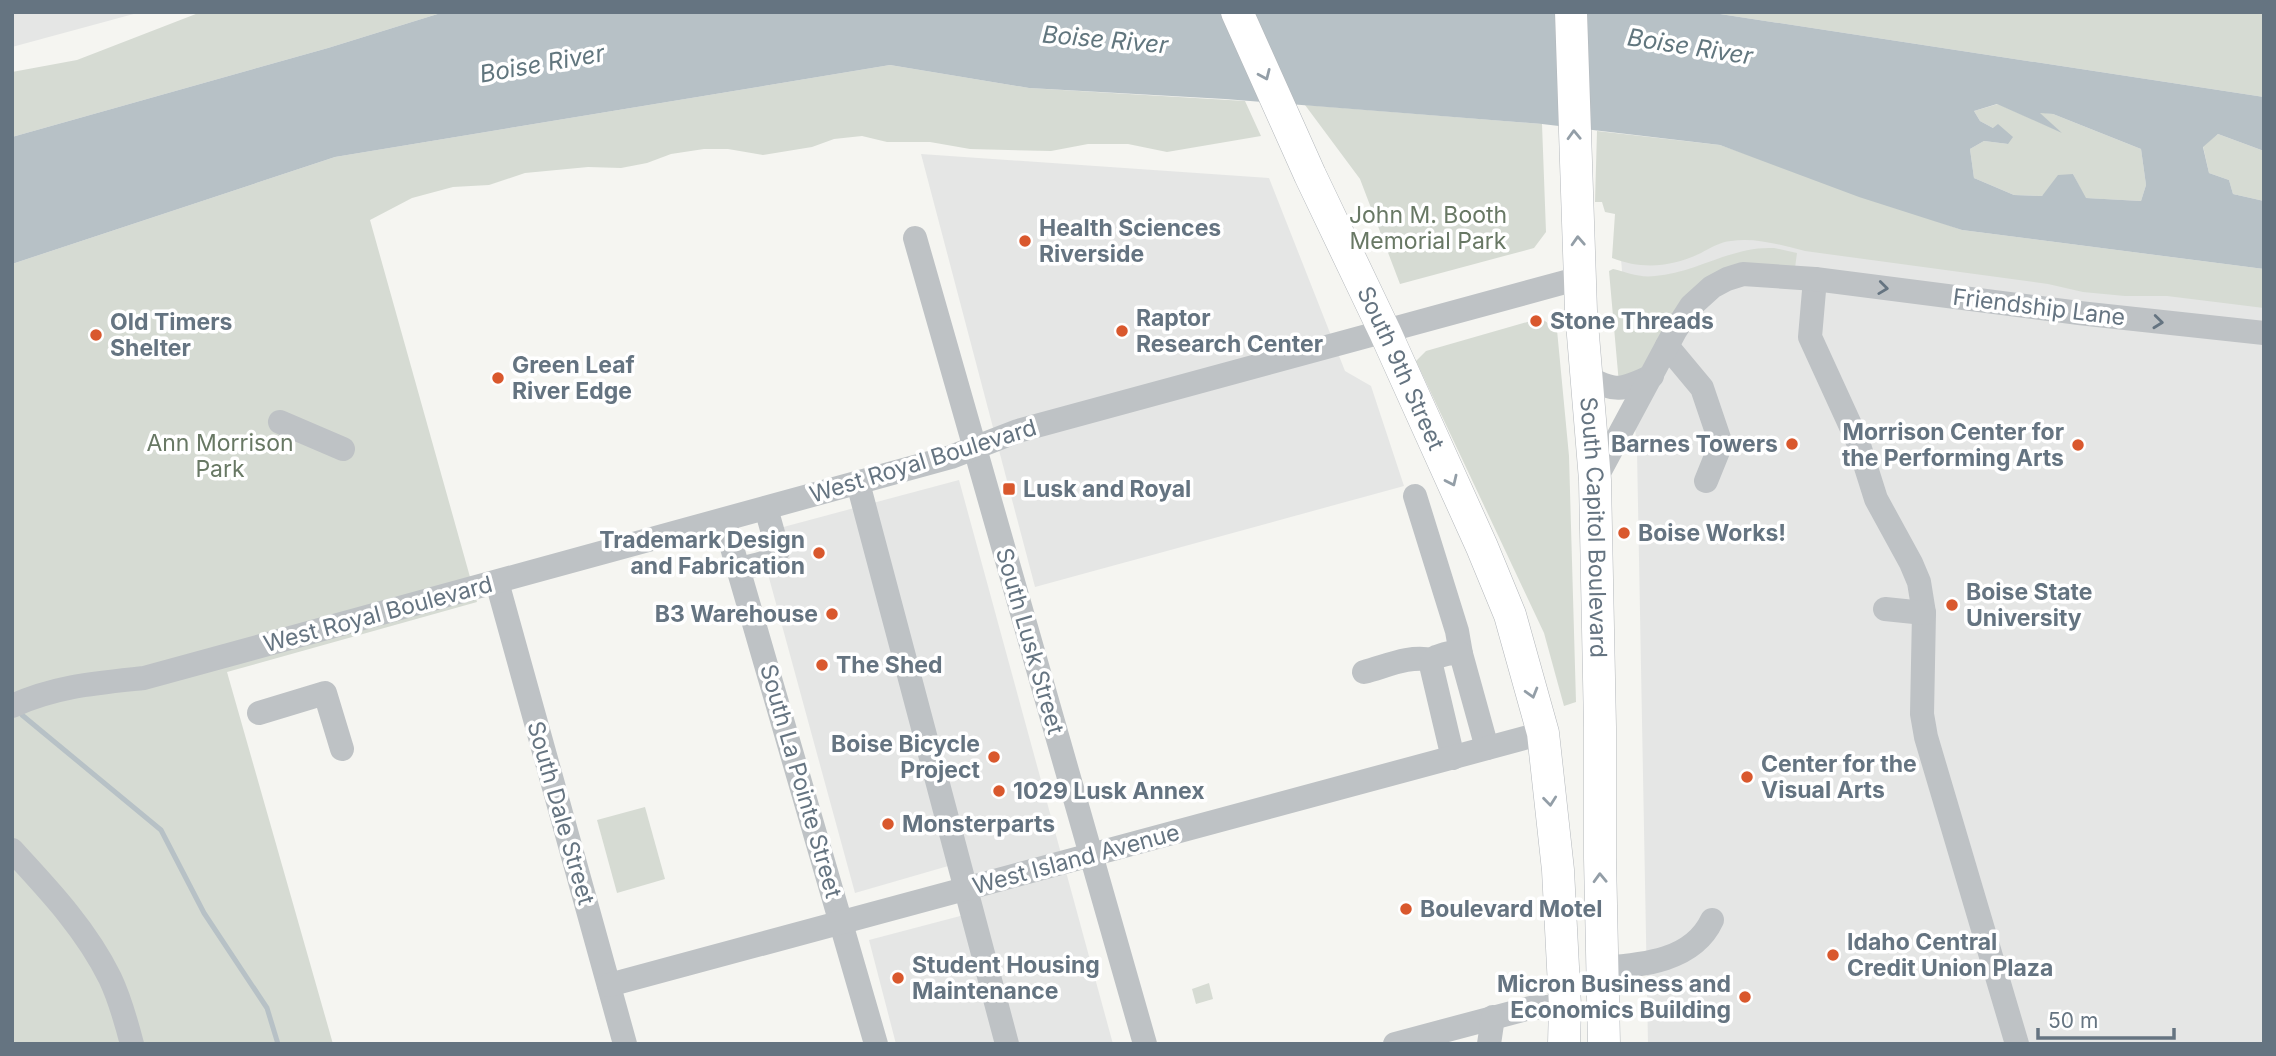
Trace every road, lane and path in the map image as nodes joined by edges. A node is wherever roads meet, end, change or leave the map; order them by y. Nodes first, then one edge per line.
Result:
1 (1237, 12) edge
2 (1571, 12) edge
3 (915, 238) dead end
4 (1580, 278) junction
5 (1815, 279) junction
6 (1384, 332) junction
7 (2264, 333) edge
8 (1667, 346) junction
9 (1652, 376) junction
10 (1587, 377) junction
11 (280, 422) dead end
12 (975, 447) junction
13 (343, 449) dead end
14 (1595, 480) junction
15 (1706, 481) dead end
16 (858, 483) junction
17 (1415, 496) dead end
18 (766, 508) junction
19 (724, 520) junction
20 (739, 569) junction
21 (497, 582) junction
22 (1885, 609) dead end
23 (1924, 613) junction
24 (1461, 654) junction
25 (1432, 660) junction
26 (1364, 672) dead end
27 (12, 706) edge
28 (258, 713) dead end
29 (1543, 733) junction
30 (1487, 748) junction
31 (342, 749) dead end
32 (1453, 758) junction
33 (12, 850) edge
34 (1091, 855) junction
35 (966, 889) junction
36 (1712, 920) dead end
37 (841, 923) junction
38 (1602, 968) junction
39 (609, 985) junction
40 (1565, 1006) junction
41 (1493, 1017) junction
42 (132, 1044) edge
43 (625, 1044) edge
44 (876, 1044) edge
45 (1007, 1044) edge
46 (1145, 1044) edge
47 (1395, 1044) edge
48 (1489, 1044) edge
49 (1564, 1044) edge
50 (1604, 1044) edge
51 (2017, 1044) edge

1 -> 6 main road, South 9th Street
4 -> 2 main road, South Capitol Boulevard
3 - 12 street, South Lusk Street
4 - 6 street, West Royal Boulevard
4 - 10 main road, South Capitol Boulevard
5 -> 7 street, Friendship Lane
5 - 8 street, Friendship Lane
5 - 23 street
6 - 12 street, West Royal Boulevard
6 -> 29 main road, South 9th Street
8 - 9 street, Friendship Lane
8 - 15 street
9 - 10 street
9 - 14 street, Friendship Lane
10 - 14 main road, South Capitol Boulevard
11 - 13 street
12 - 16 street, West Royal Boulevard
12 - 34 street, South Lusk Street
38 -> 14 main road, South Capitol Boulevard
16 - 18 street, West Royal Boulevard
16 - 35 street
17 - 24 street
18 - 19 street, West Royal Boulevard
18 - 20 street
19 - 20 street, South La Pointe Street
19 - 21 street, West Royal Boulevard
20 - 37 street, South La Pointe Street
21 - 27 street, West Royal Boulevard
21 - 39 street, South Dale Street
22 - 23 street
23 - 51 street
24 - 25 street
24 - 30 street
25 - 26 street
25 - 32 street
28 - 31 street
29 - 30 street, West Island Avenue
29 -> 40 main road
30 - 32 street, West Island Avenue
32 - 34 street, West Island Avenue
33 - 42 street
34 - 35 street, West Island Avenue
34 - 46 street, South Lusk Street
35 - 37 street, West Island Avenue
35 - 45 street
36 - 38 street
37 - 39 street, West Island Avenue
37 - 44 street, South La Pointe Street
38 - 50 main road, South Capitol Boulevard
39 - 43 street, South Dale Street
40 - 41 street
40 - 49 main road
41 - 47 street
41 - 48 street

